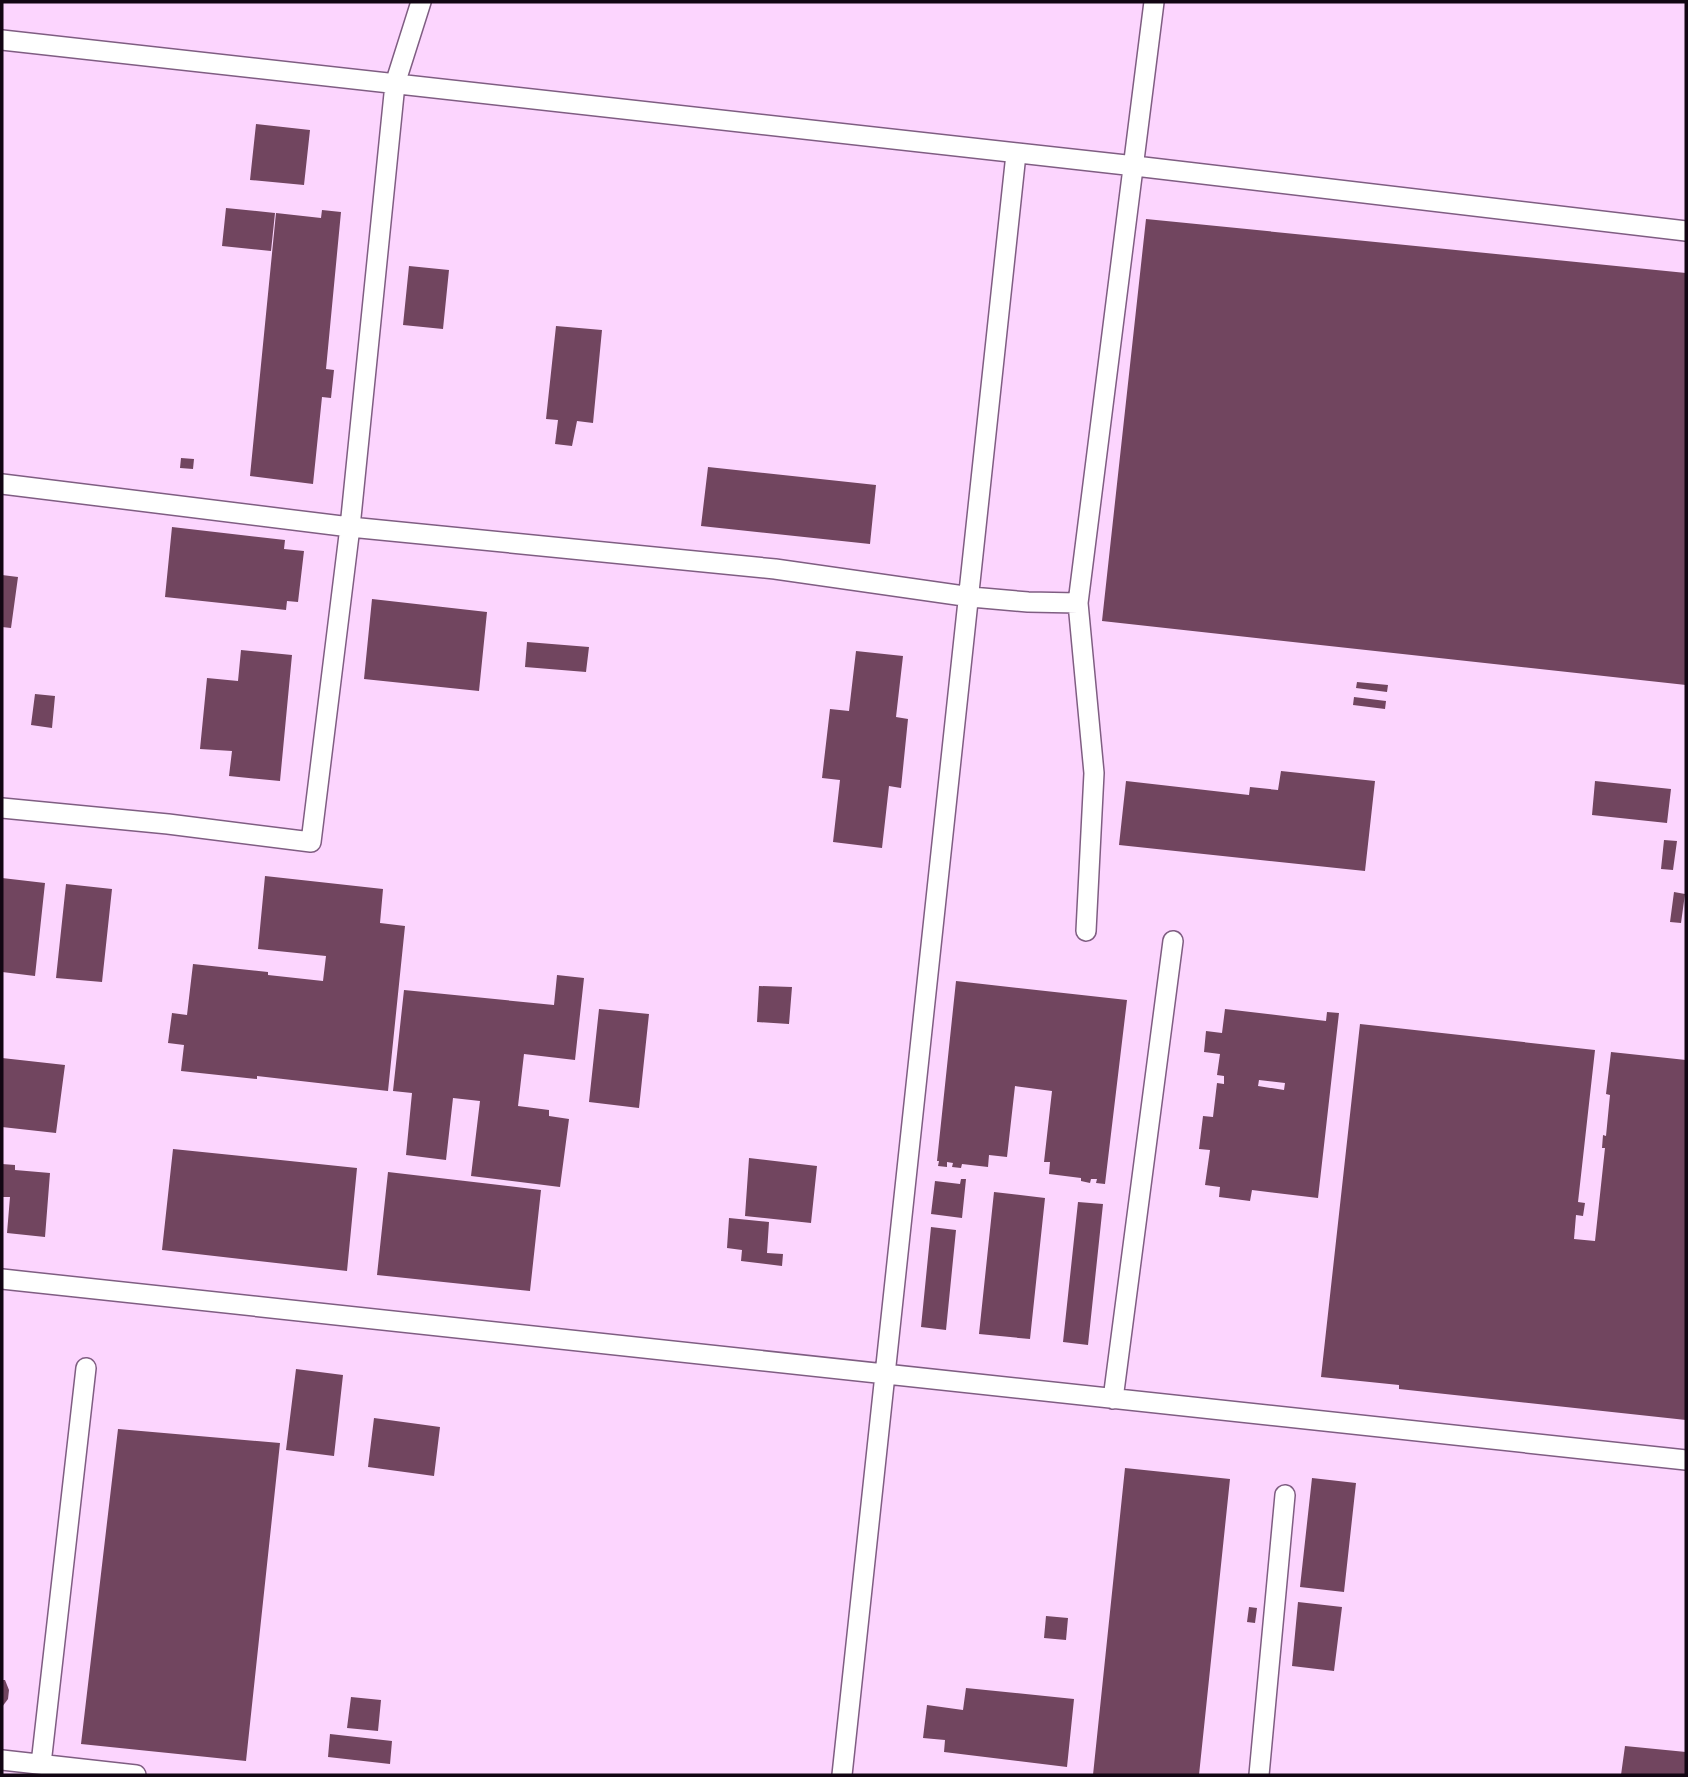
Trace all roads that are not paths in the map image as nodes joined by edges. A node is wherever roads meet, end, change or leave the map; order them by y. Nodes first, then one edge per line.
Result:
1 (421, 2) edge
2 (1154, 2) edge
3 (2, 40) edge
4 (395, 84) junction
5 (1017, 154) junction
6 (1135, 166) junction
7 (1686, 231) edge
8 (2, 484) edge
9 (350, 527) junction
10 (971, 597) junction
11 (1077, 603) junction
12 (2, 808) edge
13 (1086, 931) dead end
14 (1173, 942) dead end
15 (2, 1279) edge
16 (86, 1368) dead end
17 (885, 1375) junction
18 (1112, 1399) junction
19 (1686, 1460) edge
20 (1285, 1495) dead end
21 (2, 1760) edge
22 (41, 1764) junction
23 (136, 1775) edge
24 (842, 1775) edge
25 (1259, 1775) edge

1 - 4 lane
2 - 6 lane
3 - 4 lane
4 - 5 lane
4 - 9 lane
5 - 6 lane
5 - 10 lane
6 - 7 lane
6 - 11 lane
8 - 9 lane
9 - 10 lane
9 - 12 lane
10 - 11 lane
10 - 17 lane
11 - 13 lane
14 - 18 lane
15 - 17 lane
16 - 22 lane
17 - 18 lane
17 - 24 lane
18 - 19 lane
20 - 25 lane
21 - 22 lane
22 - 23 lane

